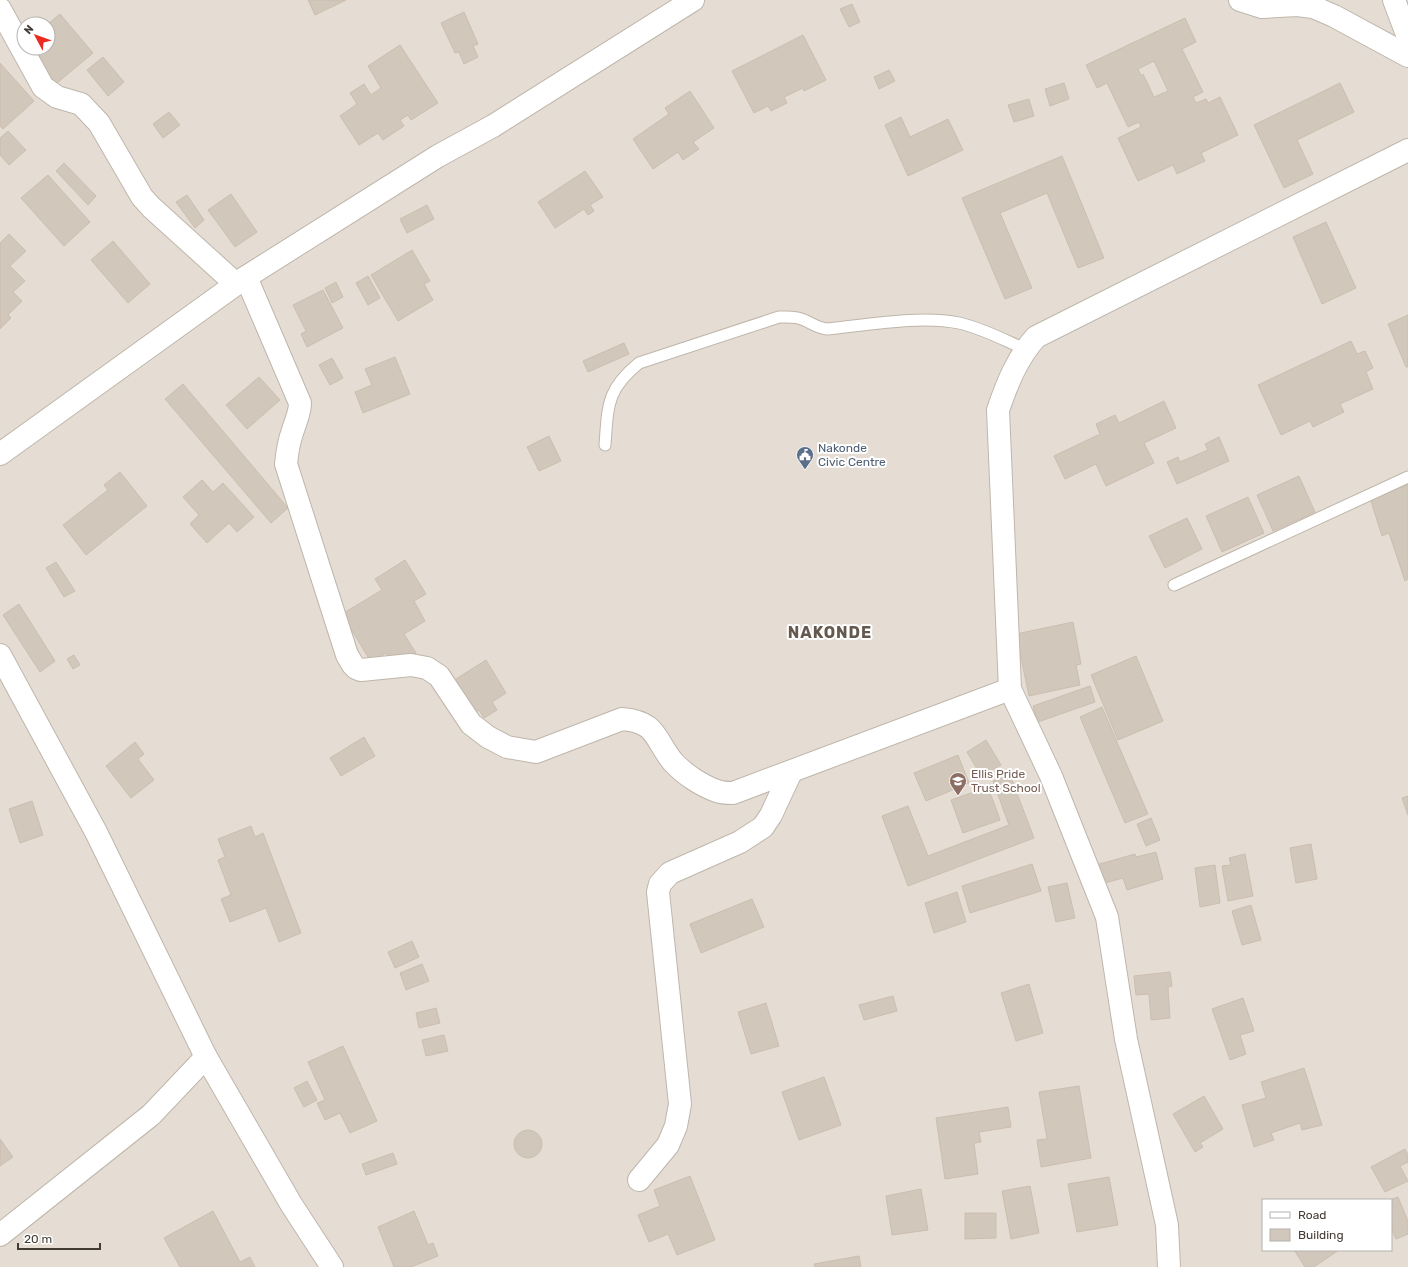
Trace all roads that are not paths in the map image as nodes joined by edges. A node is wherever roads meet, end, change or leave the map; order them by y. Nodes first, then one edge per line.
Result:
1 (693, 0) edge
2 (1240, 0) edge
3 (1394, 0) edge
4 (0, 9) edge
5 (1408, 37) edge
6 (1408, 56) edge
7 (1408, 150) edge
8 (241, 280) junction
9 (1025, 349) junction
10 (605, 445) dead end
11 (0, 454) edge
12 (1408, 477) edge
13 (1174, 585) dead end
14 (0, 655) edge
15 (1010, 689) junction
16 (791, 772) junction
17 (206, 1057) junction
18 (639, 1180) dead end
19 (0, 1235) edge
20 (332, 1267) edge
21 (1169, 1267) edge

1 - 8 street
2 - 6 street
3 - 5 street
4 - 8 street
7 - 9 street
8 - 11 street
8 - 16 street
9 - 10 lane
9 - 15 street
12 - 13 lane
14 - 17 street
15 - 16 street
15 - 21 street
16 - 18 street
17 - 19 street
17 - 20 street

